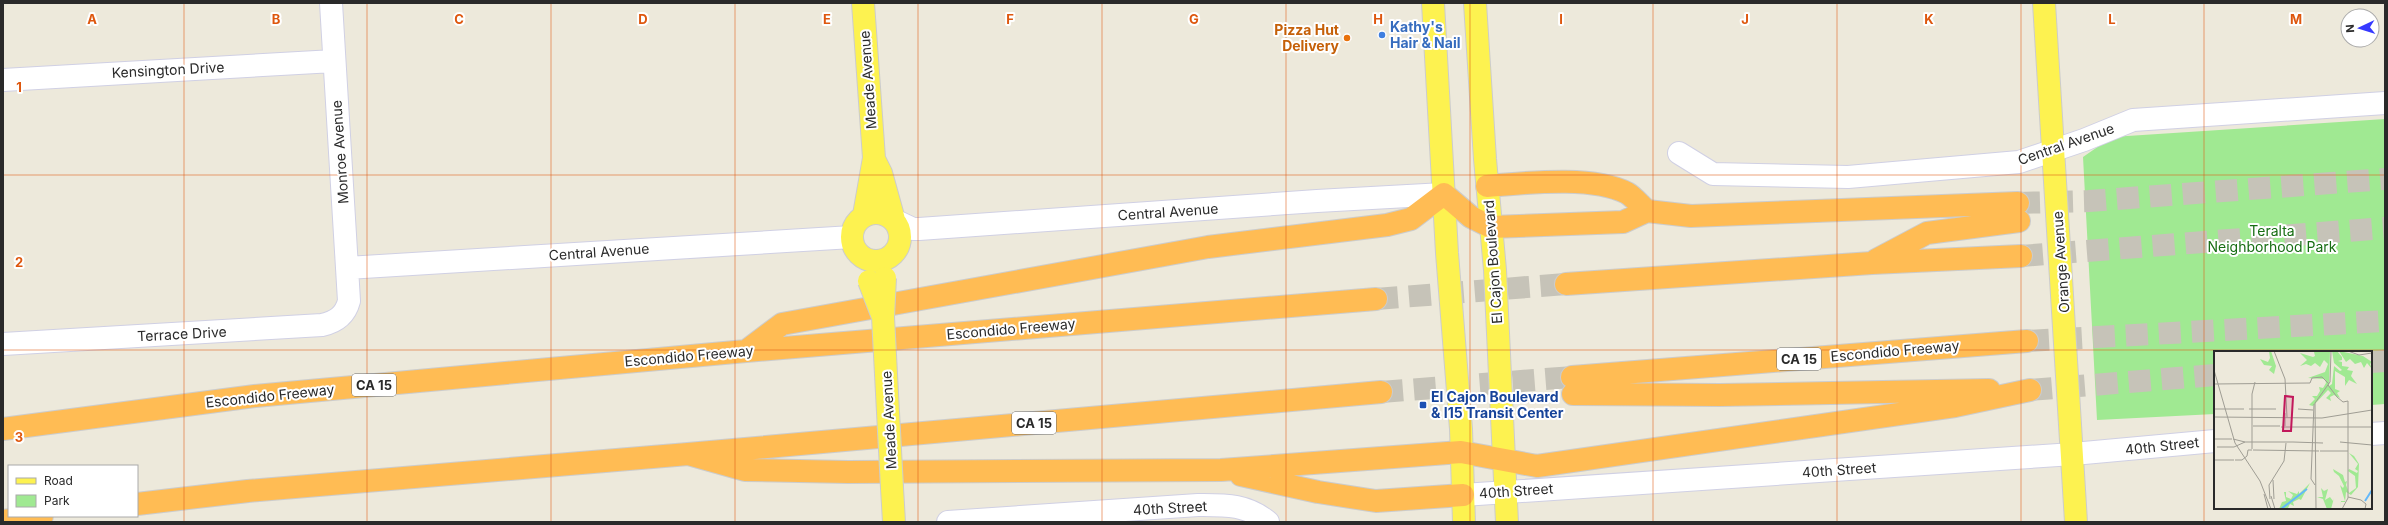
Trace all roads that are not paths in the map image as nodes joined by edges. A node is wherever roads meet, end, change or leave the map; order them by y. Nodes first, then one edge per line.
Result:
1 (331, 3) edge
2 (863, 3) edge
3 (1433, 3) edge
4 (1475, 3) edge
5 (2044, 3) edge
6 (334, 61) junction
7 (3, 80) edge
8 (2385, 103) edge
9 (2053, 150) junction
10 (1680, 153) dead end
11 (874, 158) junction
12 (1487, 186) junction
13 (1444, 194) junction
14 (1647, 211) junction
15 (864, 215) junction
16 (894, 220) junction
17 (1491, 226) junction
18 (854, 244) junction
19 (897, 250) junction
20 (2021, 256) tunnel mouth
21 (1872, 263) junction
22 (347, 268) junction
23 (877, 280) junction
24 (1566, 284) tunnel mouth
25 (1376, 300) tunnel mouth
26 (349, 301) joint
27 (2027, 341) tunnel mouth
28 (3, 344) edge
29 (746, 351) junction
30 (1381, 392) tunnel mouth
31 (3, 429) edge
32 (2385, 433) edge
33 (2372, 434) edge
34 (2214, 441) edge
35 (1461, 452) junction
36 (688, 454) junction
37 (2073, 454) junction
38 (1504, 458) junction
39 (1220, 470) junction
40 (1506, 492) junction
41 (1463, 495) junction
42 (138, 504) edge
43 (34, 517) edge
44 (3, 521) edge
45 (894, 522) edge
46 (948, 522) edge
47 (1268, 522) edge
48 (1464, 522) edge
49 (1507, 522) edge
50 (2076, 522) edge

1 - 6 street, Monroe Avenue
2 - 11 main road, Meade Avenue
3 - 13 main road
4 - 12 main road, El Cajon Boulevard
5 - 9 main road, Orange Avenue
6 - 7 street, Kensington Drive
6 - 22 street, Monroe Avenue
8 - 9 street, Central Avenue
9 - 10 street, Central Avenue
9 - 37 main road, Orange Avenue
11 - 15 main road, Meade Avenue
11 - 16 main road, Meade Avenue
12 - 14 highway
12 - 17 main road, El Cajon Boulevard
13 - 16 street, Central Avenue
13 - 17 highway
13 - 29 highway
13 - 35 main road
14 - 17 highway
14 - 21 highway
15 - 16 main road
15 - 18 main road
16 - 19 main road, Meade Avenue
17 - 38 main road, El Cajon Boulevard
18 - 19 main road
18 - 22 street, Central Avenue
18 - 23 main road, Meade Avenue
19 - 23 main road
20 - 21 highway
21 - 24 highway
22 - 26 street, Monroe Avenue
23 - 45 main road, Meade Avenue, bridge
25 - 29 highway, Escondido Freeway / CA 15
26 - 28 street, Terrace Drive
27 - 38 highway, Escondido Freeway / CA 15
29 - 31 highway, Escondido Freeway / CA 15
30 - 36 highway, CA 15
32 - 33 street
34 - 37 street, 40th Street
35 - 38 highway
35 - 39 highway
35 - 41 main road
36 - 39 highway
36 - 42 highway, CA 15
37 - 40 street, 40th Street
37 - 50 main road, Orange Avenue
38 - 40 main road, El Cajon Boulevard
39 - 41 highway
40 - 41 street, 40th Street
40 - 49 main road, El Cajon Boulevard
41 - 48 main road
43 - 44 highway
46 - 47 street, 40th Street

